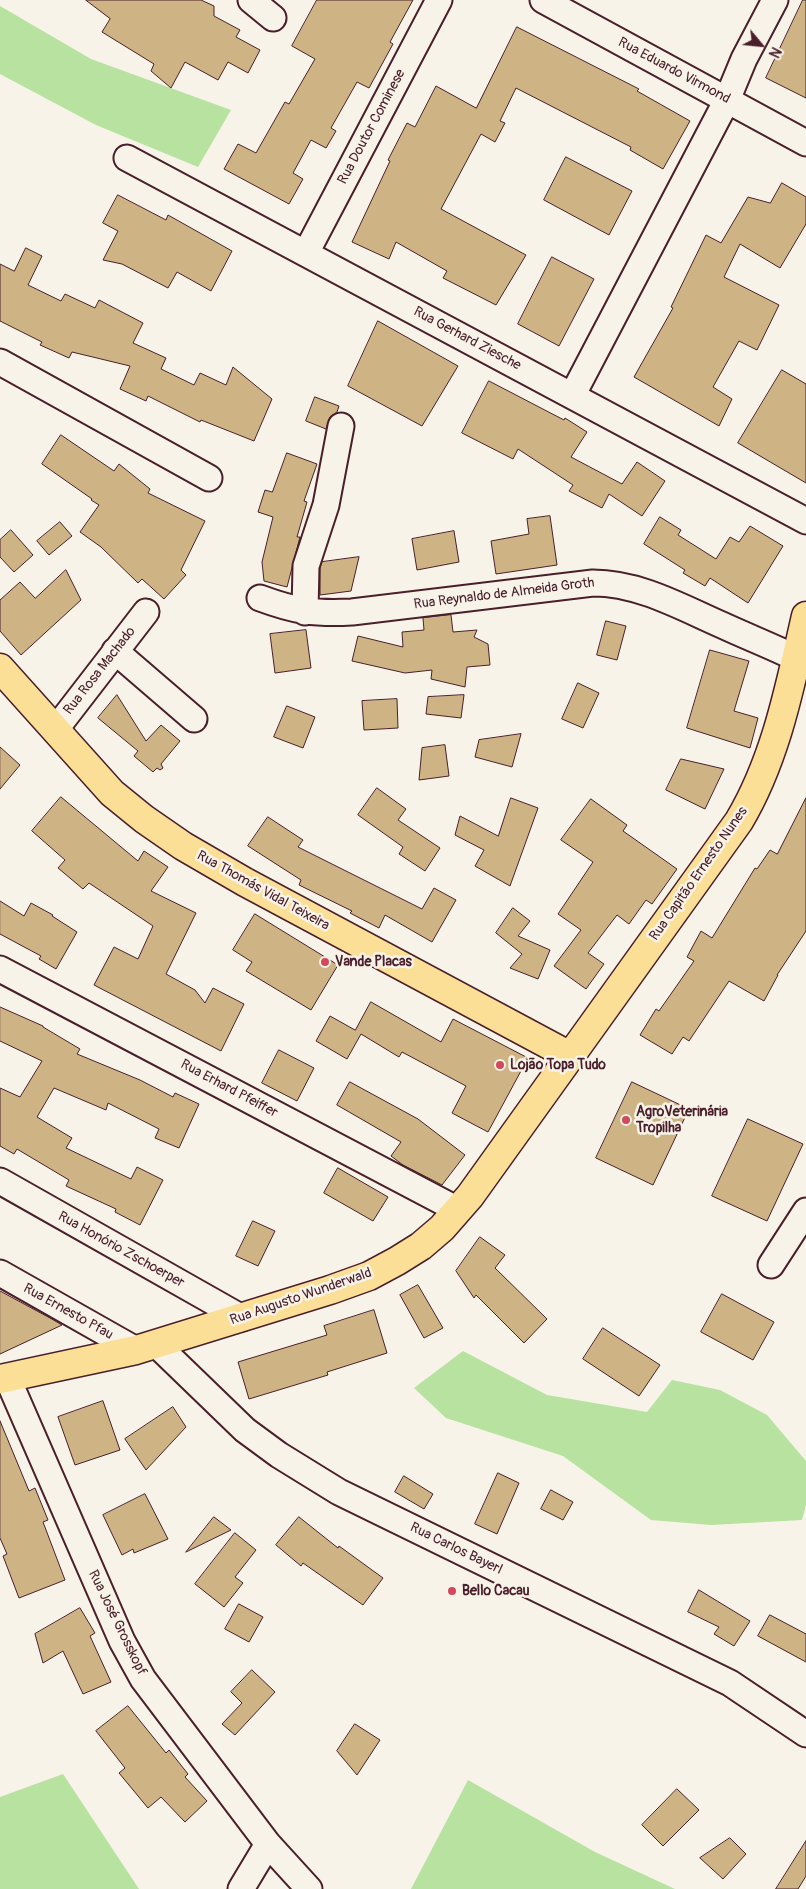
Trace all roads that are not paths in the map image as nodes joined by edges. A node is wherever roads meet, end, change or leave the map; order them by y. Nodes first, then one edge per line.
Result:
1 (251, 0) edge
2 (439, 0) edge
3 (543, 0) edge
4 (775, 0) edge
5 (273, 18) dead end
6 (727, 100) junction
7 (806, 143) edge
8 (127, 158) dead end
9 (306, 253) junction
10 (0, 362) edge
11 (572, 396) junction
12 (341, 426) dead end
13 (209, 478) dead end
14 (806, 521) edge
15 (260, 598) dead end
16 (146, 612) dead end
17 (305, 612) junction
18 (806, 616) edge
19 (115, 651) junction
20 (801, 660) edge
21 (0, 668) edge
22 (194, 719) dead end
23 (55, 730) junction
24 (0, 969) edge
25 (570, 1056) junction
26 (0, 1181) edge
27 (458, 1210) junction
28 (806, 1211) edge
29 (771, 1265) dead end
30 (0, 1273) edge
31 (242, 1318) junction
32 (146, 1347) junction
33 (4, 1378) edge
34 (806, 1734) edge
35 (268, 1844) junction
36 (241, 1889) edge
37 (310, 1889) edge

1 - 5 street
2 - 9 street, Rua Doutor Cominese
3 - 6 street, Rua Eduardo Virmond
4 - 6 street
6 - 7 street, Rua Eduardo Virmond
6 - 11 street
8 - 9 street, Rua Gerhard Ziesche
9 - 11 street, Rua Gerhard Ziesche
10 - 13 street
11 - 14 street, Rua Gerhard Ziesche
12 - 17 street
15 - 17 street, Rua Reynaldo de Almeida Groth
16 - 19 street, Rua Rosa Machado
17 - 20 street, Rua Reynaldo de Almeida Groth
18 - 20 main road, Rua Capitão Ernesto Nunes
19 - 22 street
19 - 23 street, Rua Rosa Machado
20 - 25 main road, Rua Capitão Ernesto Nunes
21 - 23 main road, Rua Thomás Vidal Teixeira
23 - 25 main road, Rua Thomás Vidal Teixeira
24 - 27 street, Rua Erhard Pfeiffer
25 - 27 main road, Rua Augusto Wunderwald
26 - 31 street, Rua Honório Zschoerper
27 - 31 main road, Rua Augusto Wunderwald
28 - 29 street
30 - 32 street, Rua Ernesto Pfau
31 - 32 main road, Rua Augusto Wunderwald
32 - 33 main road, Rua Augusto Wunderwald
32 - 34 street, Rua Carlos Bayerl
33 - 35 street, Rua José Grosskopf
35 - 36 street
35 - 37 street, Rua José Grosskopf

